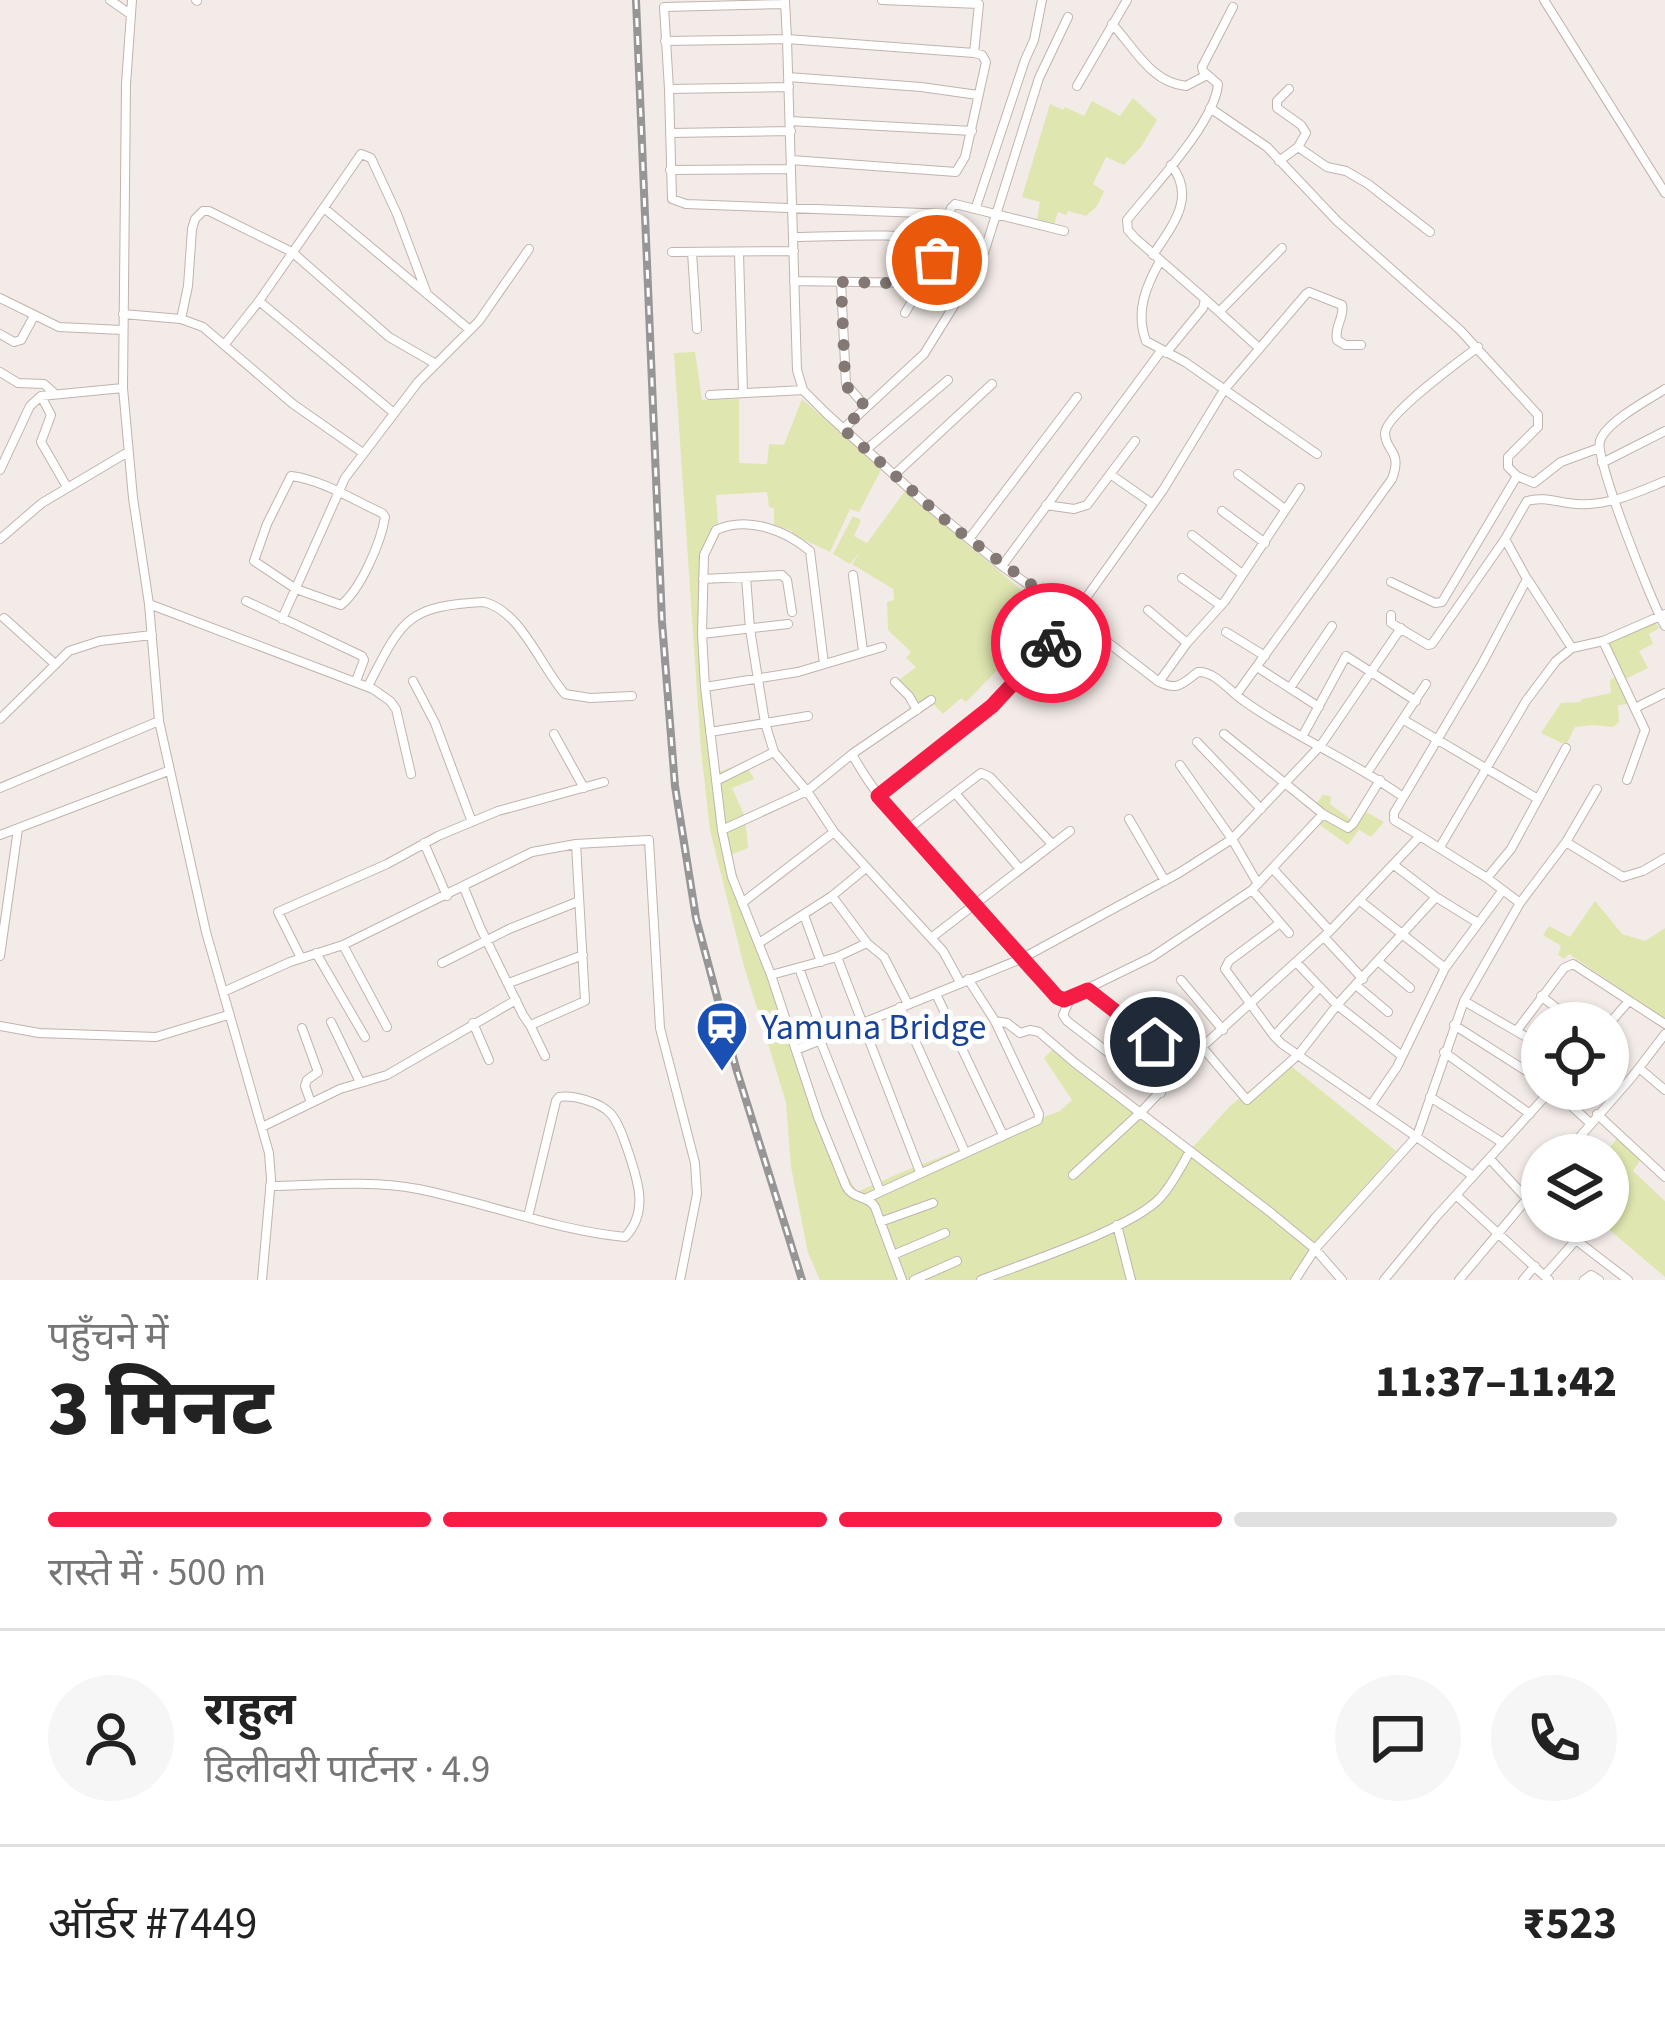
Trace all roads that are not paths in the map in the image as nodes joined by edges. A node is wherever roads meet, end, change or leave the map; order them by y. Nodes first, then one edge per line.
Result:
1 (110, 0) edge
2 (132, 0) edge
3 (882, 0) edge
4 (1042, 0) edge
5 (1127, 0) edge
6 (1544, 0) edge
7 (785, 2) edge
8 (979, 2) edge
9 (1233, 7) dead end
10 (130, 14) junction
11 (1068, 17) dead end
12 (1112, 24) junction
13 (787, 39) junction
14 (665, 41) junction
15 (974, 53) junction
16 (1207, 75) junction
17 (788, 82) junction
18 (1077, 86) dead end
19 (669, 89) junction
20 (1289, 89) dead end
21 (978, 95) junction
22 (1210, 108) junction
23 (790, 126) junction
24 (971, 131) junction
25 (670, 133) junction
26 (1298, 147) junction
27 (1280, 161) junction
28 (790, 165) junction
29 (1171, 165) junction
30 (670, 170) junction
31 (1665, 193) edge
32 (792, 207) junction
33 (976, 207) junction
34 (324, 208) junction
35 (950, 214) junction
36 (997, 214) junction
37 (1064, 231) dead end
38 (1430, 232) dead end
39 (793, 237) junction
40 (943, 243) junction
41 (1282, 248) dead end
42 (529, 249) dead end
43 (794, 250) junction
44 (292, 251) junction
45 (672, 252) dead end
46 (692, 252) junction
47 (740, 253) junction
48 (1157, 258) junction
49 (794, 281) junction
50 (841, 282) junction
51 (923, 284) junction
52 (427, 294) junction
53 (0, 298) edge
54 (958, 299) dead end
55 (1205, 299) junction
56 (259, 301) junction
57 (1220, 311) junction
58 (905, 313) dead end
59 (123, 314) junction
60 (34, 316) junction
61 (181, 320) junction
62 (698, 329) dead end
63 (122, 330) junction
64 (470, 330) junction
65 (0, 334) edge
66 (225, 344) junction
67 (1361, 345) dead end
68 (1478, 347) junction
69 (1259, 348) junction
70 (1164, 352) junction
71 (436, 364) junction
72 (0, 371) edge
73 (948, 380) dead end
74 (992, 384) dead end
75 (122, 388) junction
76 (1224, 389) junction
77 (1665, 389) edge
78 (803, 390) junction
79 (54, 393) junction
80 (742, 393) junction
81 (710, 395) dead end
82 (41, 396) junction
83 (1077, 397) dead end
84 (866, 407) junction
85 (394, 413) junction
86 (843, 429) junction
87 (1665, 431) edge
88 (1135, 441) dead end
89 (1599, 448) junction
90 (867, 449) junction
91 (128, 452) junction
92 (363, 453) junction
93 (1317, 454) dead end
94 (1602, 463) junction
95 (0, 470) edge
96 (1110, 474) junction
97 (1238, 474) dead end
98 (894, 475) junction
99 (1517, 476) junction
100 (1665, 481) edge
101 (1534, 483) junction
102 (67, 487) junction
103 (1300, 488) dead end
104 (338, 492) junction
105 (1531, 498) junction
106 (1616, 502) junction
107 (1046, 505) junction
108 (1153, 505) junction
109 (1286, 510) junction
110 (1222, 511) dead end
111 (1192, 535) dead end
112 (0, 539) edge
113 (969, 539) junction
114 (1505, 539) junction
115 (1265, 543) junction
116 (1002, 566) junction
117 (1242, 574) junction
118 (853, 575) dead end
119 (746, 577) junction
120 (1182, 578) dead end
121 (703, 579) junction
122 (1527, 579) junction
123 (1391, 582) dead end
124 (296, 589) junction
125 (246, 602) dead end
126 (149, 604) junction
127 (1220, 605) junction
128 (1148, 610) dead end
129 (792, 612) dead end
130 (1390, 615) dead end
131 (1662, 615) edge
132 (1074, 616) junction
133 (4, 618) dead end
134 (282, 619) junction
135 (788, 624) dead end
136 (1332, 626) dead end
137 (1665, 626) edge
138 (1401, 628) junction
139 (750, 629) junction
140 (1226, 632) dead end
141 (152, 634) junction
142 (702, 634) junction
143 (1604, 640) junction
144 (1187, 643) junction
145 (882, 647) dead end
146 (1572, 648) junction
147 (863, 651) junction
148 (1265, 656) junction
149 (55, 664) junction
150 (824, 664) junction
151 (1258, 667) junction
152 (1370, 673) junction
153 (758, 679) junction
154 (356, 681) junction
155 (413, 681) dead end
156 (895, 682) dead end
157 (1159, 682) junction
158 (1426, 684) dead end
159 (368, 686) junction
160 (705, 687) junction
161 (1290, 688) junction
162 (1665, 693) edge
163 (1236, 695) junction
164 (632, 696) dead end
165 (931, 700) dead end
166 (1416, 701) junction
167 (1319, 707) junction
168 (1635, 708) junction
169 (917, 710) junction
170 (808, 716) dead end
171 (0, 719) edge
172 (1404, 720) junction
173 (159, 721) junction
174 (765, 723) junction
175 (710, 732) junction
176 (554, 734) dead end
177 (1224, 734) dead end
178 (1302, 737) junction
179 (1438, 739) junction
180 (1197, 742) dead end
181 (1321, 745) junction
182 (1566, 748) dead end
183 (774, 752) junction
184 (852, 754) junction
185 (1180, 765) dead end
186 (1486, 770) junction
187 (168, 771) junction
188 (1367, 773) junction
189 (411, 774) dead end
190 (1380, 780) junction
191 (1627, 780) dead end
192 (716, 781) junction
193 (604, 782) dead end
194 (1287, 782) junction
195 (0, 788) edge
196 (584, 788) junction
197 (1597, 789) dead end
198 (807, 791) junction
199 (955, 793) junction
200 (878, 796) junction
201 (1403, 797) junction
202 (1538, 800) junction
203 (1261, 809) junction
204 (1323, 814) junction
205 (1129, 819) dead end
206 (472, 822) junction
207 (18, 829) junction
208 (908, 829) junction
209 (722, 830) junction
210 (1070, 831) dead end
211 (834, 832) junction
212 (0, 835) edge
213 (1420, 836) junction
214 (1232, 839) junction
215 (1566, 842) junction
216 (424, 843) junction
217 (576, 844) junction
218 (1052, 844) junction
219 (1440, 847) junction
220 (1665, 858) edge
221 (1394, 865) junction
222 (866, 868) junction
223 (1273, 868) junction
224 (1020, 869) junction
225 (1487, 878) junction
226 (1165, 881) junction
227 (1255, 887) junction
228 (464, 888) junction
229 (1503, 890) junction
230 (447, 896) junction
231 (832, 896) junction
232 (1436, 897) junction
233 (1359, 900) junction
234 (578, 902) junction
235 (742, 903) junction
236 (1520, 903) junction
237 (976, 905) junction
238 (804, 915) junction
239 (1280, 923) junction
240 (1478, 923) junction
241 (1289, 933) dead end
242 (1327, 934) junction
243 (1403, 935) junction
244 (931, 938) junction
245 (486, 940) junction
246 (759, 943) junction
247 (867, 943) junction
248 (343, 946) junction
249 (316, 953) junction
250 (583, 955) junction
251 (0, 956) edge
252 (837, 957) junction
253 (301, 958) junction
254 (1021, 959) junction
255 (821, 962) junction
256 (1297, 962) junction
257 (1378, 962) junction
258 (442, 963) dead end
259 (799, 968) junction
260 (1445, 968) junction
261 (771, 975) junction
262 (1181, 980) dead end
263 (964, 981) junction
264 (1360, 982) junction
265 (509, 983) junction
266 (1320, 987) junction
267 (1410, 988) dead end
268 (1088, 990) junction
269 (224, 992) junction
270 (936, 994) junction
271 (1541, 996) junction
272 (1070, 998) junction
273 (516, 1000) junction
274 (1464, 1000) junction
275 (1251, 1002) junction
276 (1549, 1002) edge
277 (1628, 1002) edge
278 (1629, 1003) edge
279 (1337, 1005) junction
280 (904, 1006) junction
281 (1388, 1012) dead end
282 (229, 1015) junction
283 (1124, 1018) junction
284 (995, 1021) junction
285 (331, 1022) dead end
286 (863, 1022) junction
287 (473, 1023) junction
288 (529, 1024) junction
289 (1665, 1024) edge
290 (1454, 1025) junction
291 (0, 1026) edge
292 (387, 1027) dead end
293 (302, 1028) dead end
294 (1517, 1029) junction
295 (1222, 1030) junction
296 (1521, 1032) edge
297 (1274, 1036) junction
298 (365, 1037) dead end
299 (823, 1040) junction
300 (1663, 1041) edge
301 (1202, 1047) junction
302 (796, 1050) junction
303 (1444, 1052) junction
304 (1299, 1054) junction
305 (545, 1056) dead end
306 (1402, 1056) junction
307 (489, 1060) dead end
308 (1186, 1065) junction
309 (1521, 1068) edge
310 (1640, 1068) junction
311 (360, 1082) junction
312 (1665, 1090) edge
313 (1161, 1093) junction
314 (1430, 1096) junction
315 (311, 1103) junction
316 (1372, 1105) junction
317 (1534, 1110) edge
318 (1582, 1110) edge
319 (1141, 1112) junction
320 (1530, 1114) junction
321 (1594, 1118) junction
322 (262, 1127) junction
323 (1581, 1134) edge
324 (1003, 1135) junction
325 (1417, 1136) junction
326 (1502, 1143) junction
327 (1190, 1151) junction
328 (965, 1152) junction
329 (1490, 1159) junction
330 (920, 1172) junction
331 (1073, 1174) dead end
332 (1473, 1176) junction
333 (1665, 1177) edge
334 (270, 1186) junction
335 (880, 1191) junction
336 (1521, 1193) edge
337 (1456, 1195) junction
338 (866, 1198) junction
339 (933, 1203) dead end
340 (1521, 1206) edge
341 (528, 1217) junction
342 (880, 1222) junction
343 (1117, 1225) junction
344 (945, 1233) dead end
345 (1498, 1233) junction
346 (1574, 1242) edge
347 (1579, 1242) edge
348 (1315, 1250) junction
349 (893, 1255) junction
350 (957, 1261) dead end
351 (1535, 1266) junction
352 (1547, 1278) edge
353 (262, 1280) edge
354 (680, 1280) edge
355 (902, 1280) edge
356 (914, 1280) edge
357 (981, 1280) edge
358 (1131, 1280) edge
359 (1295, 1280) edge
360 (1342, 1280) edge
361 (1384, 1280) edge
362 (1459, 1280) edge
363 (1522, 1280) edge
364 (1584, 1280) edge
365 (1599, 1280) edge
366 (1628, 1280) edge

1 - 10 street
2 - 10 street
3 - 8 street
4 - 33 street
5 - 12 street
6 - 31 street
7 - 13 street
7 - 14 street
8 - 15 street
9 - 16 street
10 - 59 street
11 - 36 street
12 - 16 street
12 - 18 street
13 - 14 street
13 - 15 street
13 - 17 street
14 - 19 street
15 - 21 street
16 - 22 street
17 - 19 street
17 - 21 street
17 - 23 street
19 - 25 street
20 - 26 street
21 - 24 street
22 - 27 street
22 - 29 street
23 - 24 street
23 - 25 street
23 - 28 street
24 - 28 street
25 - 30 street
26 - 27 street
26 - 38 street
27 - 68 street
28 - 30 street
28 - 32 street
29 - 48 street
29 - 48 street
30 - 32 street
32 - 35 street
32 - 39 street
33 - 35 street
33 - 36 street
34 - 44 street
34 - 52 street
34 - 52 street
35 - 40 street
36 - 37 street
36 - 40 street
39 - 40 street
39 - 43 street
40 - 51 street
41 - 57 street
42 - 64 street
43 - 47 street
43 - 49 street
44 - 56 street
44 - 61 street
44 - 71 street
45 - 46 street
46 - 47 street
46 - 62 street
47 - 80 street
48 - 55 street
48 - 70 street
49 - 50 street
49 - 78 street
50 - 51 street
50 - 84 street
51 - 58 street
52 - 64 street
53 - 60 street
54 - 84 street
55 - 57 street
55 - 70 street
56 - 66 street
56 - 85 street
57 - 69 street
59 - 61 street
59 - 63 street
60 - 63 street
60 - 65 street
61 - 66 street
63 - 75 street
64 - 71 street
66 - 92 street
67 - 69 street
68 - 99 street
68 - 148 street
69 - 76 street
70 - 76 street
70 - 107 street
71 - 85 street
72 - 79 street
73 - 90 street
74 - 98 street
75 - 79 street
75 - 91 street
76 - 93 street
76 - 108 street
77 - 89 street
78 - 80 street
78 - 86 street
79 - 82 street
80 - 81 street
82 - 95 street
82 - 102 street
83 - 113 street
84 - 86 street
85 - 92 street
86 - 90 street
87 - 94 street
88 - 96 street
89 - 94 street
89 - 101 street
90 - 98 street
91 - 102 street
91 - 126 street
92 - 104 street
94 - 106 street
96 - 107 street
96 - 108 street
97 - 109 street
98 - 113 street
99 - 101 street
99 - 123 street
100 - 106 street
101 - 105 street
102 - 112 street
103 - 109 street
104 - 124 street
104 - 124 street
104 - 124 street
105 - 106 street
105 - 114 street
106 - 131 street
107 - 116 street
108 - 132 street
109 - 115 street
110 - 115 street
111 - 117 street
113 - 116 street
114 - 122 street
114 - 138 street
115 - 117 street
116 - 132 street
117 - 127 street
118 - 147 street
119 - 121 street
119 - 129 street
119 - 139 street
120 - 127 street
121 - 142 street
121 - 150 street
122 - 146 street
122 - 179 street
124 - 134 street
125 - 134 street
126 - 141 street
126 - 154 street
127 - 144 street
128 - 144 street
130 - 138 street
131 - 137 street
131 - 143 street
132 - 157 street
132 - 200 street
133 - 149 street
134 - 154 street
135 - 139 street
136 - 161 street
138 - 152 street
139 - 142 street
139 - 153 street
140 - 148 street
141 - 149 street
141 - 173 street
142 - 160 street
143 - 146 street
143 - 168 street
144 - 157 street
145 - 147 street
146 - 186 street
147 - 150 street
148 - 151 street
149 - 171 street
150 - 153 street
151 - 161 street
151 - 163 street
152 - 166 street
152 - 167 street
152 - 181 street
153 - 160 street
153 - 174 street
154 - 159 street
155 - 206 street
156 - 169 street
157 - 163 street
158 - 166 street
159 - 164 street
159 - 189 street
160 - 175 street
161 - 167 street
162 - 168 street
163 - 178 street
165 - 169 street
166 - 172 street
167 - 178 street
168 - 191 street
169 - 184 street
170 - 174 street
172 - 179 street
172 - 188 street
173 - 187 street
173 - 195 street
174 - 175 street
174 - 183 street
175 - 192 street
176 - 196 street
177 - 194 street
178 - 181 street
179 - 186 street
179 - 201 street
180 - 203 street
181 - 188 street
181 - 194 street
182 - 202 street
183 - 192 street
183 - 198 street
184 - 198 street
184 - 200 street
185 - 214 street
186 - 202 street
186 - 219 street
187 - 207 street
187 - 269 street
188 - 190 street
190 - 201 street
190 - 204 street
192 - 209 street
193 - 196 street
194 - 203 street
194 - 204 street
196 - 206 street
197 - 215 street
198 - 209 street
198 - 211 street
199 - 208 street
199 - 218 street
199 - 224 street
200 - 208 street
201 - 213 street
202 - 225 street
203 - 214 street
204 - 223 street
205 - 226 street
206 - 216 street
207 - 212 street
207 - 251 street
208 - 237 street
209 - 235 street
210 - 218 street
211 - 222 street
211 - 235 street
213 - 219 street
213 - 221 street
214 - 226 street
214 - 227 street
215 - 220 street
215 - 236 street
216 - 230 street
216 - 253 street
217 - 228 street
217 - 234 street
217 - 354 street
218 - 224 street
219 - 225 street
221 - 232 street
221 - 233 street
222 - 231 street
222 - 244 street
223 - 227 street
223 - 242 street
224 - 237 street
225 - 229 street
226 - 254 street
227 - 239 street
227 - 268 street
228 - 230 street
228 - 245 street
229 - 236 street
229 - 240 street
230 - 248 street
231 - 238 street
231 - 247 street
232 - 240 street
232 - 243 street
233 - 242 street
233 - 243 street
234 - 245 street
234 - 250 street
235 - 246 street
236 - 274 street
237 - 244 street
237 - 254 street
238 - 246 street
238 - 255 street
239 - 241 street
239 - 275 street
240 - 260 street
242 - 256 street
242 - 264 street
243 - 257 street
243 - 260 street
244 - 263 street
245 - 258 street
245 - 265 street
246 - 261 street
247 - 252 street
247 - 280 street
248 - 249 street
248 - 292 street
249 - 253 street
249 - 298 street
250 - 265 street
250 - 288 street
252 - 255 street
252 - 286 street
253 - 269 street
254 - 263 street
254 - 272 street
255 - 259 street
256 - 266 street
256 - 275 street
257 - 264 street
257 - 267 street
259 - 261 street
259 - 299 street
260 - 306 street
261 - 302 street
262 - 295 street
263 - 270 street
263 - 284 street
264 - 279 street
264 - 281 street
265 - 273 street
266 - 279 street
266 - 297 street
268 - 272 street
268 - 283 street
269 - 282 street
270 - 280 street
270 - 324 street
271 - 276 street
271 - 277 street
271 - 294 street
272 - 313 street
273 - 287 street
273 - 288 street
274 - 290 street
274 - 294 street
275 - 295 street
275 - 297 street
278 - 289 street
279 - 304 street
279 - 306 street
280 - 286 street
280 - 328 street
282 - 291 street
282 - 322 street
283 - 301 street
283 - 308 street
284 - 319 street
284 - 324 street
285 - 311 street
286 - 299 street
286 - 330 street
287 - 307 street
287 - 311 street
288 - 305 street
290 - 303 street
290 - 309 street
293 - 315 street
294 - 296 street
295 - 301 street
297 - 304 street
299 - 302 street
299 - 335 street
300 - 310 street
301 - 304 street
301 - 308 street
302 - 338 street
303 - 314 street
303 - 320 street
304 - 316 street
306 - 316 street
308 - 313 street
310 - 312 street
310 - 321 street
311 - 315 street
313 - 319 street
314 - 325 street
314 - 326 street
315 - 322 street
316 - 325 street
317 - 320 street
318 - 321 street
319 - 327 street
319 - 331 street
320 - 326 street
321 - 323 street
321 - 333 street
322 - 334 street
324 - 328 street
325 - 332 street
325 - 348 street
326 - 329 street
327 - 343 street
327 - 348 street
328 - 330 street
329 - 332 street
329 - 336 street
330 - 335 street
332 - 337 street
334 - 341 street
334 - 353 street
335 - 338 street
337 - 345 street
337 - 361 street
338 - 342 street
339 - 342 street
340 - 345 street
341 - 341 street
342 - 349 street
343 - 357 street
343 - 358 street
344 - 349 street
345 - 351 street
345 - 362 street
346 - 352 street
347 - 366 street
348 - 359 street
348 - 360 street
349 - 355 street
350 - 356 street
351 - 352 street
351 - 363 street
364 - 365 street

